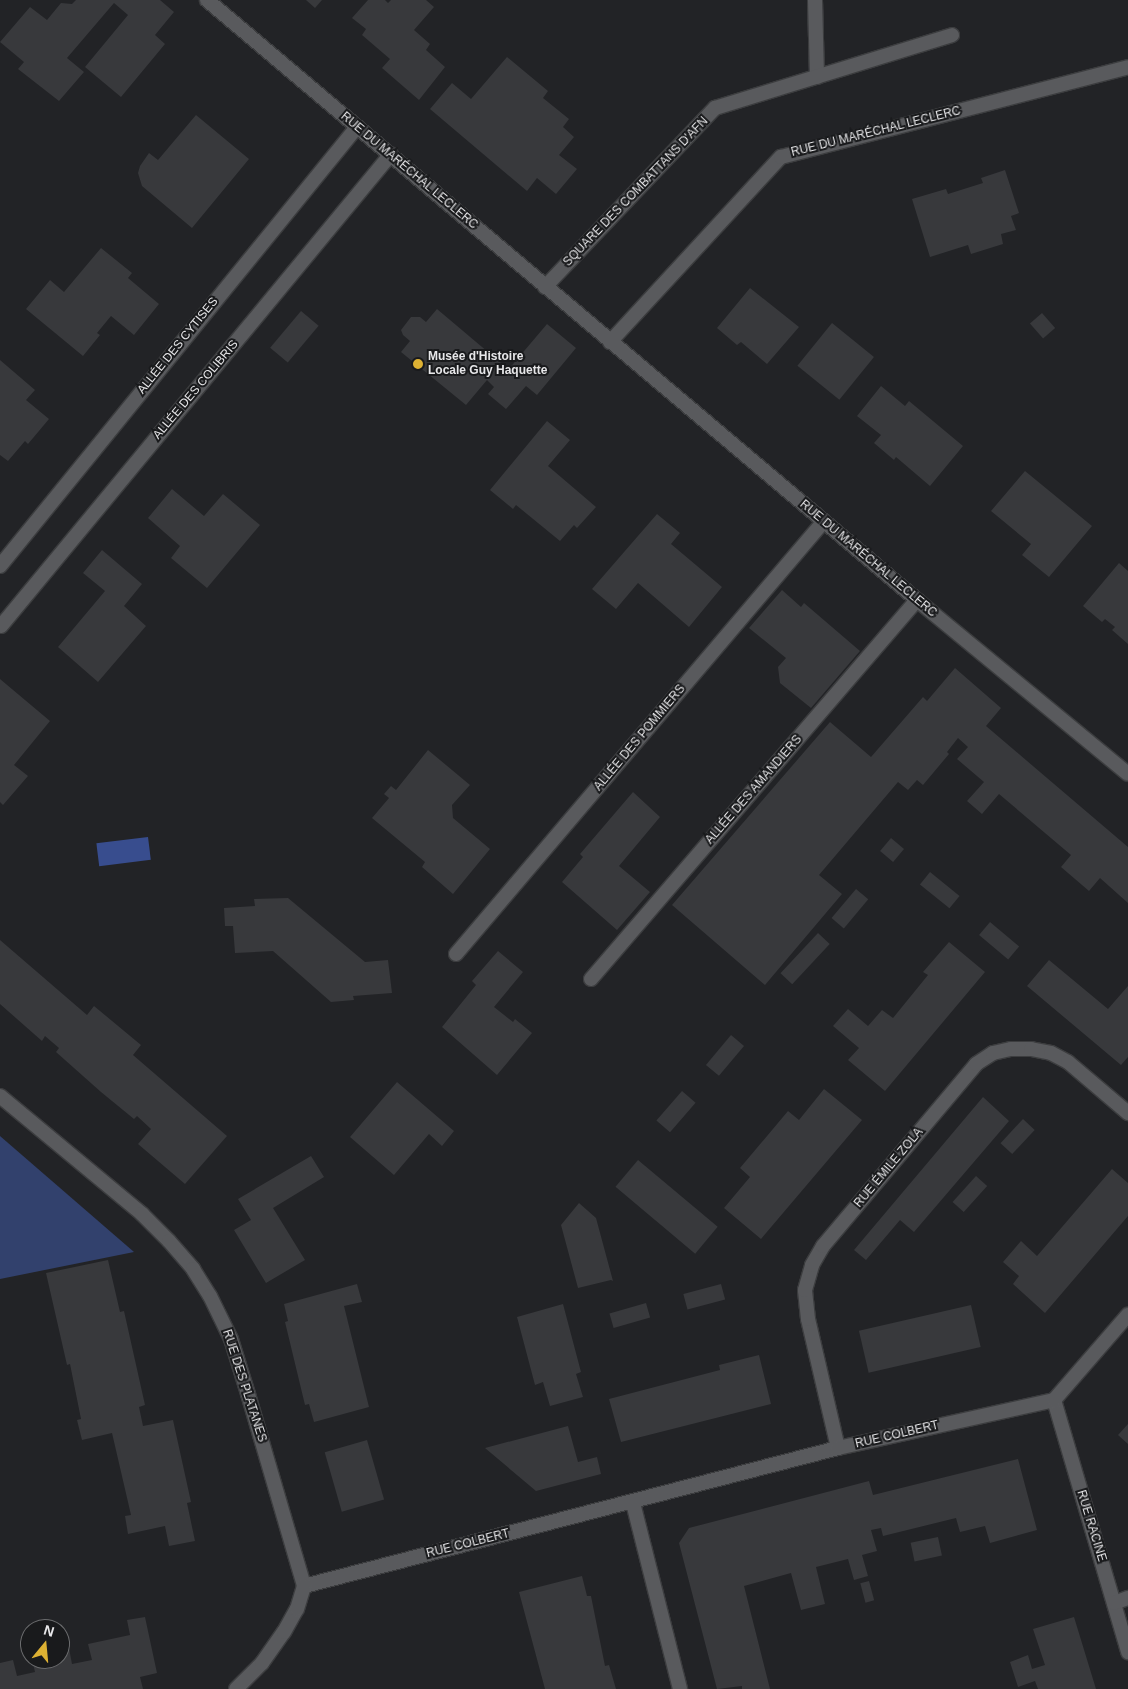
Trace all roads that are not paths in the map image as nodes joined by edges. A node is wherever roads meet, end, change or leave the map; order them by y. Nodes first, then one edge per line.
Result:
1 (207, 0) edge
2 (815, 0) edge
3 (952, 35) dead end
4 (1128, 67) edge
5 (817, 77) junction
6 (357, 126) junction
7 (390, 154) junction
8 (545, 287) junction
9 (610, 342) junction
10 (824, 521) junction
11 (0, 566) edge
12 (917, 600) junction
13 (1, 626) edge
14 (1128, 774) edge
15 (456, 954) dead end
16 (591, 979) dead end
17 (0, 1096) edge
18 (1128, 1113) edge
19 (1128, 1315) edge
20 (1054, 1400) junction
21 (838, 1448) junction
22 (633, 1503) junction
23 (304, 1586) junction
24 (1128, 1598) edge
25 (1114, 1603) junction
26 (1128, 1652) edge
27 (236, 1689) edge
28 (680, 1689) edge

1 - 6 street, RUE DU MARÉCHAL LECLERC
2 - 5 street
3 - 5 street, SQUARE DES COMBATTANS D'AFN
4 - 9 street, RUE DU MARÉCHAL LECLERC
5 - 8 street, SQUARE DES COMBATTANS D'AFN
6 - 7 street, RUE DU MARÉCHAL LECLERC
6 - 11 street, ALLÉE DES CYTISES
7 - 8 street, RUE DU MARÉCHAL LECLERC
7 - 13 street, ALLÉE DES COLIBRIS
8 - 9 street, RUE DU MARÉCHAL LECLERC
9 - 10 street, RUE DU MARÉCHAL LECLERC
10 - 12 street, RUE DU MARÉCHAL LECLERC
10 - 15 street, ALLÉE DES POMMIERS
12 - 14 street, RUE DU MARÉCHAL LECLERC
12 - 16 street, ALLÉE DES AMANDIERS
17 - 23 street, RUE DES PLATANES
18 - 21 street, RUE ÉMILE ZOLA
19 - 20 street
20 - 21 street, RUE COLBERT
20 - 25 street, RUE RACINE
21 - 22 street, RUE COLBERT
22 - 23 street, RUE COLBERT
22 - 28 street
23 - 27 street
24 - 25 street
25 - 26 street, RUE RACINE

